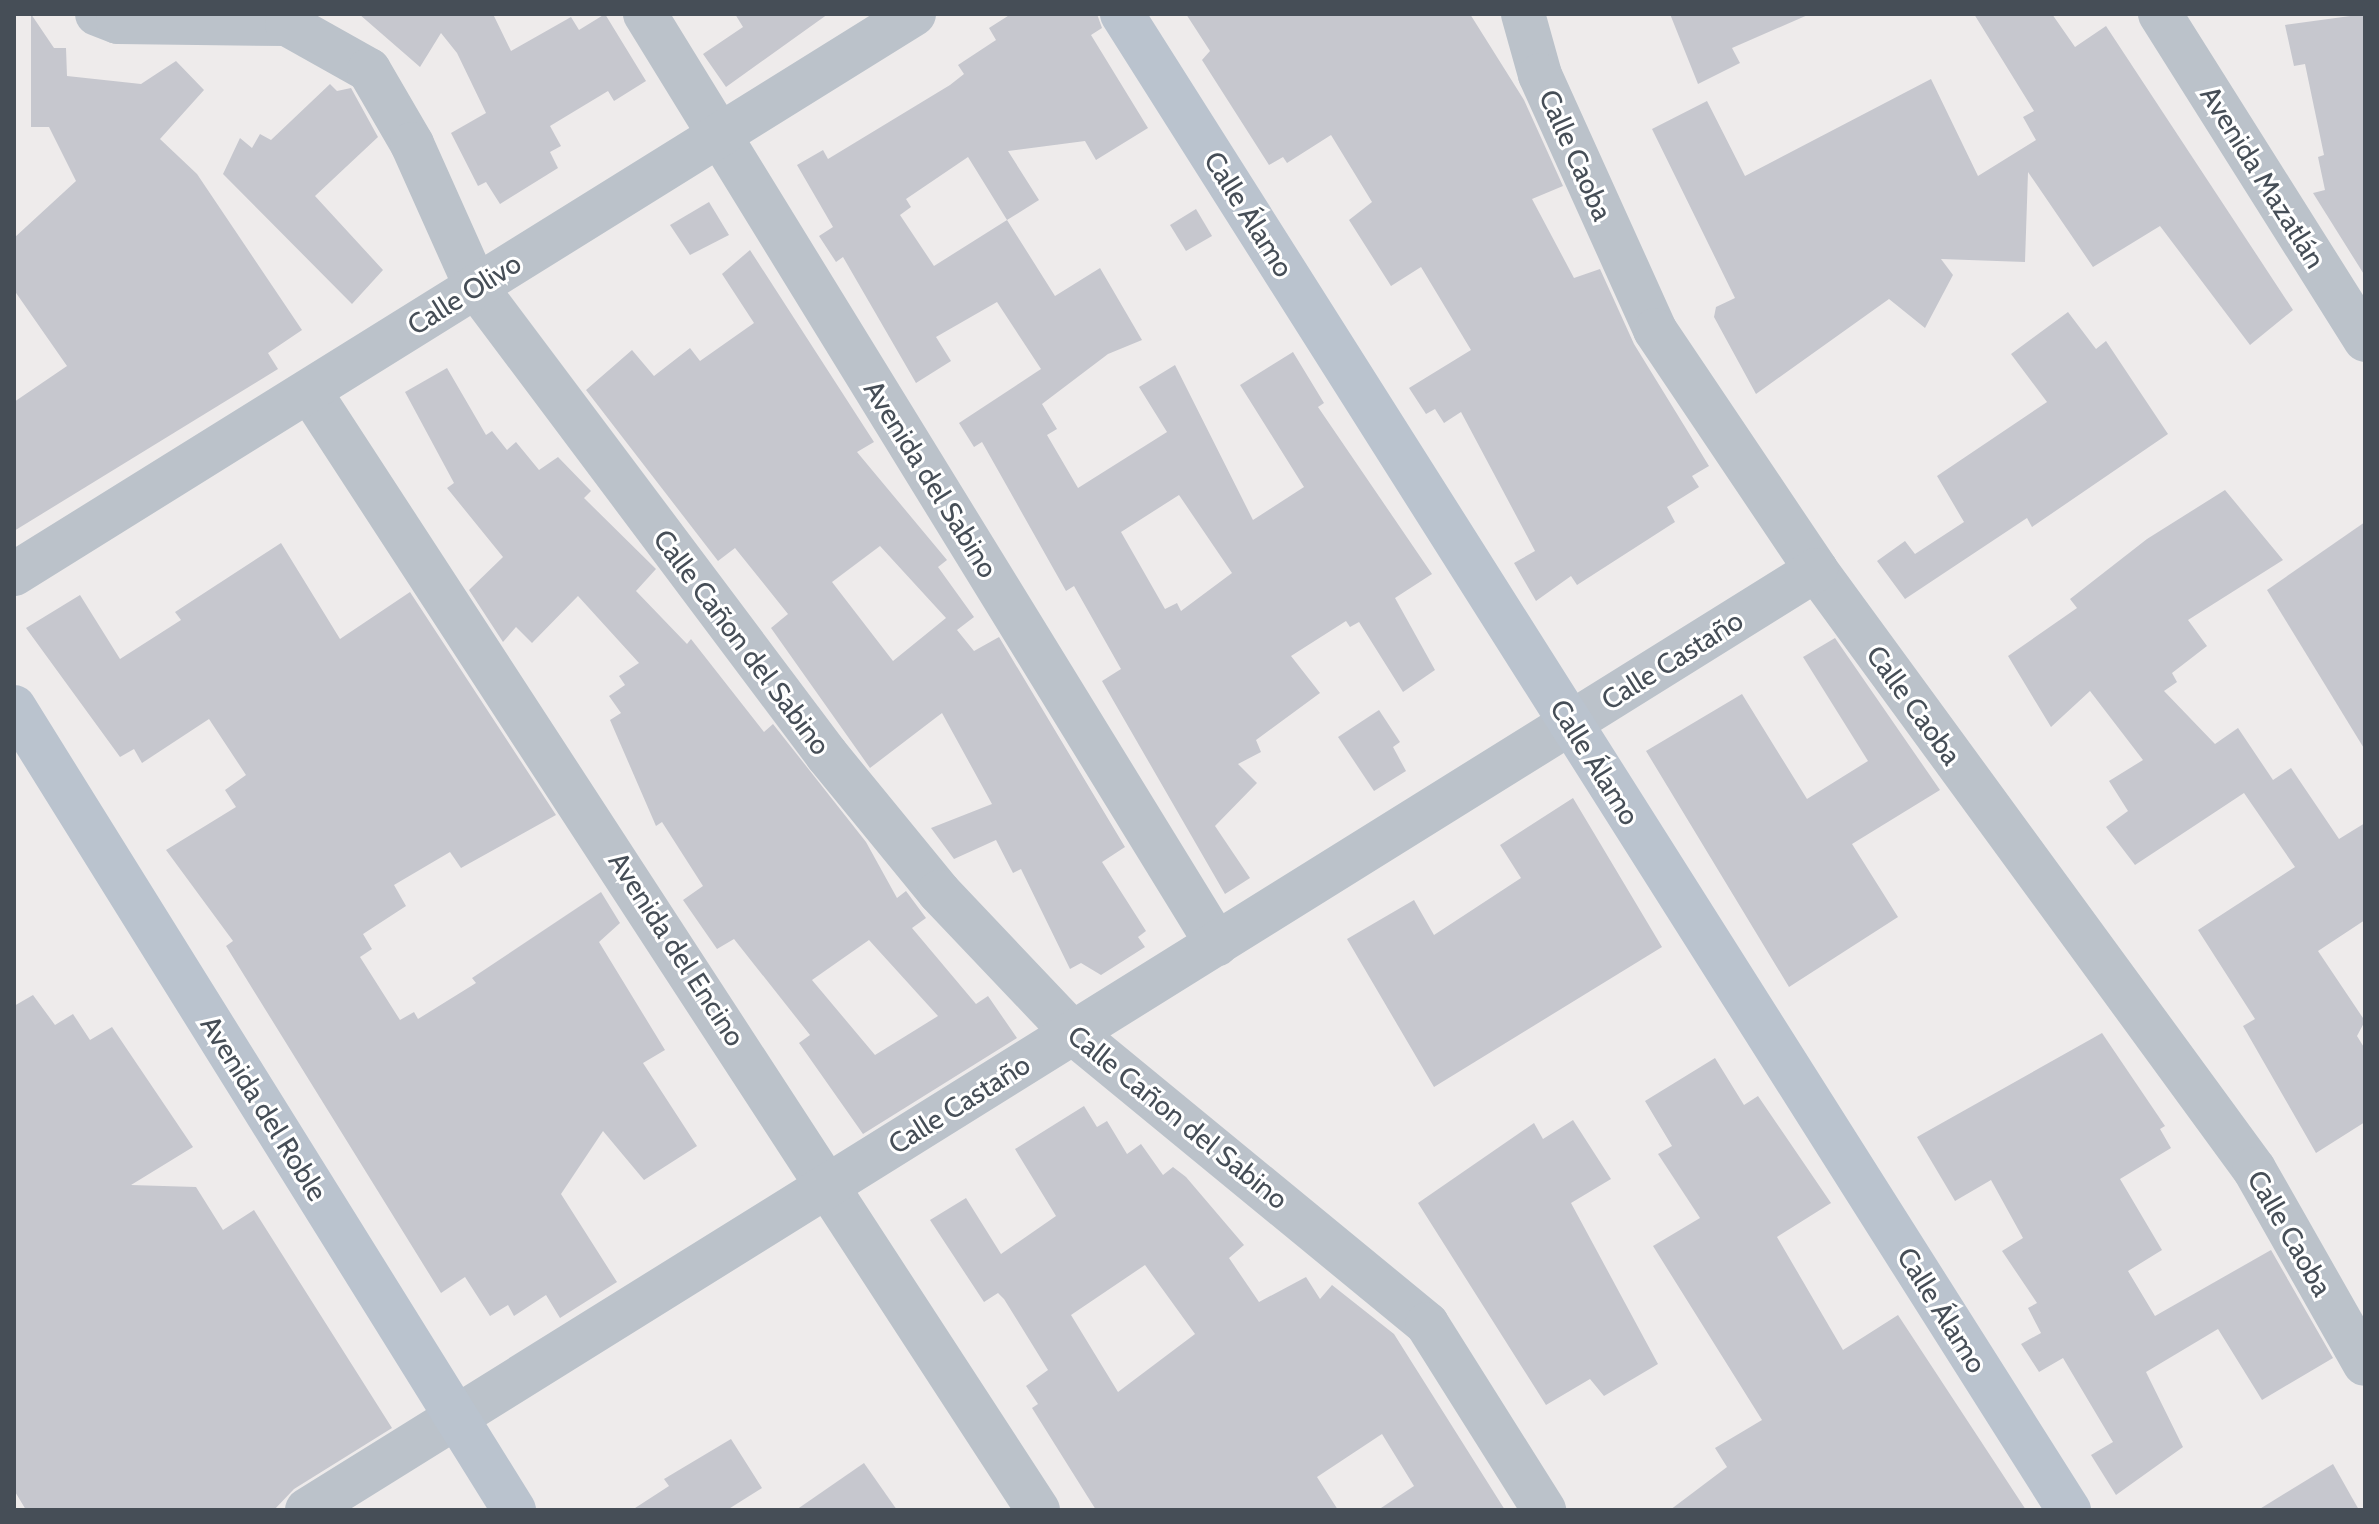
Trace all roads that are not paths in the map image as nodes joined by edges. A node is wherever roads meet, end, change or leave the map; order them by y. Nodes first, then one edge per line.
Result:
1 (97, 14) edge
2 (645, 14) edge
3 (914, 14) edge
4 (1122, 14) edge
5 (1523, 14) edge
6 (2160, 14) edge
7 (720, 135) junction
8 (476, 287) junction
9 (2365, 340) edge
10 (310, 392) junction
11 (1816, 570) junction
12 (14, 574) edge
13 (14, 707) edge
14 (1571, 723) junction
15 (1217, 944) junction
16 (1073, 1033) junction
17 (831, 1184) junction
18 (2365, 1364) edge
19 (456, 1417) junction
20 (307, 1510) edge
21 (514, 1510) edge
22 (1038, 1510) edge
23 (1544, 1510) edge
24 (2069, 1510) edge

1 - 8 street, Calle Cañon del Sabino
2 - 7 street, Avenida del Sabino
3 - 7 street, Calle Olivo
4 - 14 main road, Calle Álamo
5 - 11 street, Calle Caoba
6 - 9 street, Avenida Mazatlán
7 - 8 street, Calle Olivo
7 - 15 street, Avenida del Sabino
8 - 10 street, Calle Olivo
8 - 16 street, Calle Cañon del Sabino
10 - 12 street, Calle Olivo
10 - 17 street, Avenida del Encino
11 - 14 street, Calle Castaño
11 - 18 street, Calle Caoba
13 - 19 main road, Avenida del Roble
14 - 15 street, Calle Castaño
14 - 24 main road, Calle Álamo
15 - 16 street, Calle Castaño
16 - 17 street, Calle Castaño
16 - 23 street, Calle Cañon del Sabino
17 - 19 street, Calle Castaño
17 - 22 street, Avenida del Encino
19 - 20 street, Calle Castaño
19 - 21 main road, Avenida del Roble

